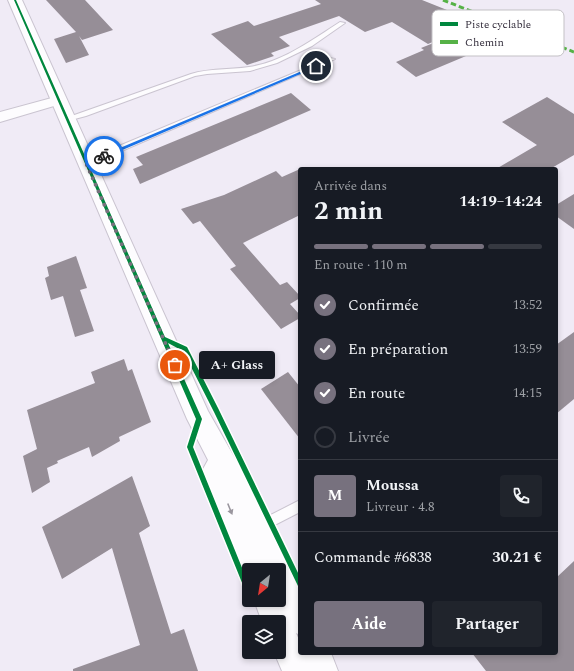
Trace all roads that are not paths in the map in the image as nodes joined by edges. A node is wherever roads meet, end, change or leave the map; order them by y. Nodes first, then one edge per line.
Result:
1 (15, 0) edge
2 (342, 23) dead end
3 (332, 59) dead end
4 (58, 100) junction
5 (0, 117) edge
6 (67, 119) junction
7 (86, 163) junction
8 (298, 507) edge
9 (250, 532) junction
10 (254, 563) edge
11 (272, 563) edge
12 (286, 589) edge
13 (298, 616) edge
14 (286, 645) edge
15 (316, 655) edge
16 (297, 671) edge
17 (323, 671) edge

1 - 4 street
2 - 6 lane
3 - 7 lane
4 - 5 street
4 - 6 street
6 - 7 street
7 - 9 street
8 - 9 lane
9 - 10 street
9 - 11 street
12 - 13 street
14 - 16 street
15 - 17 street

